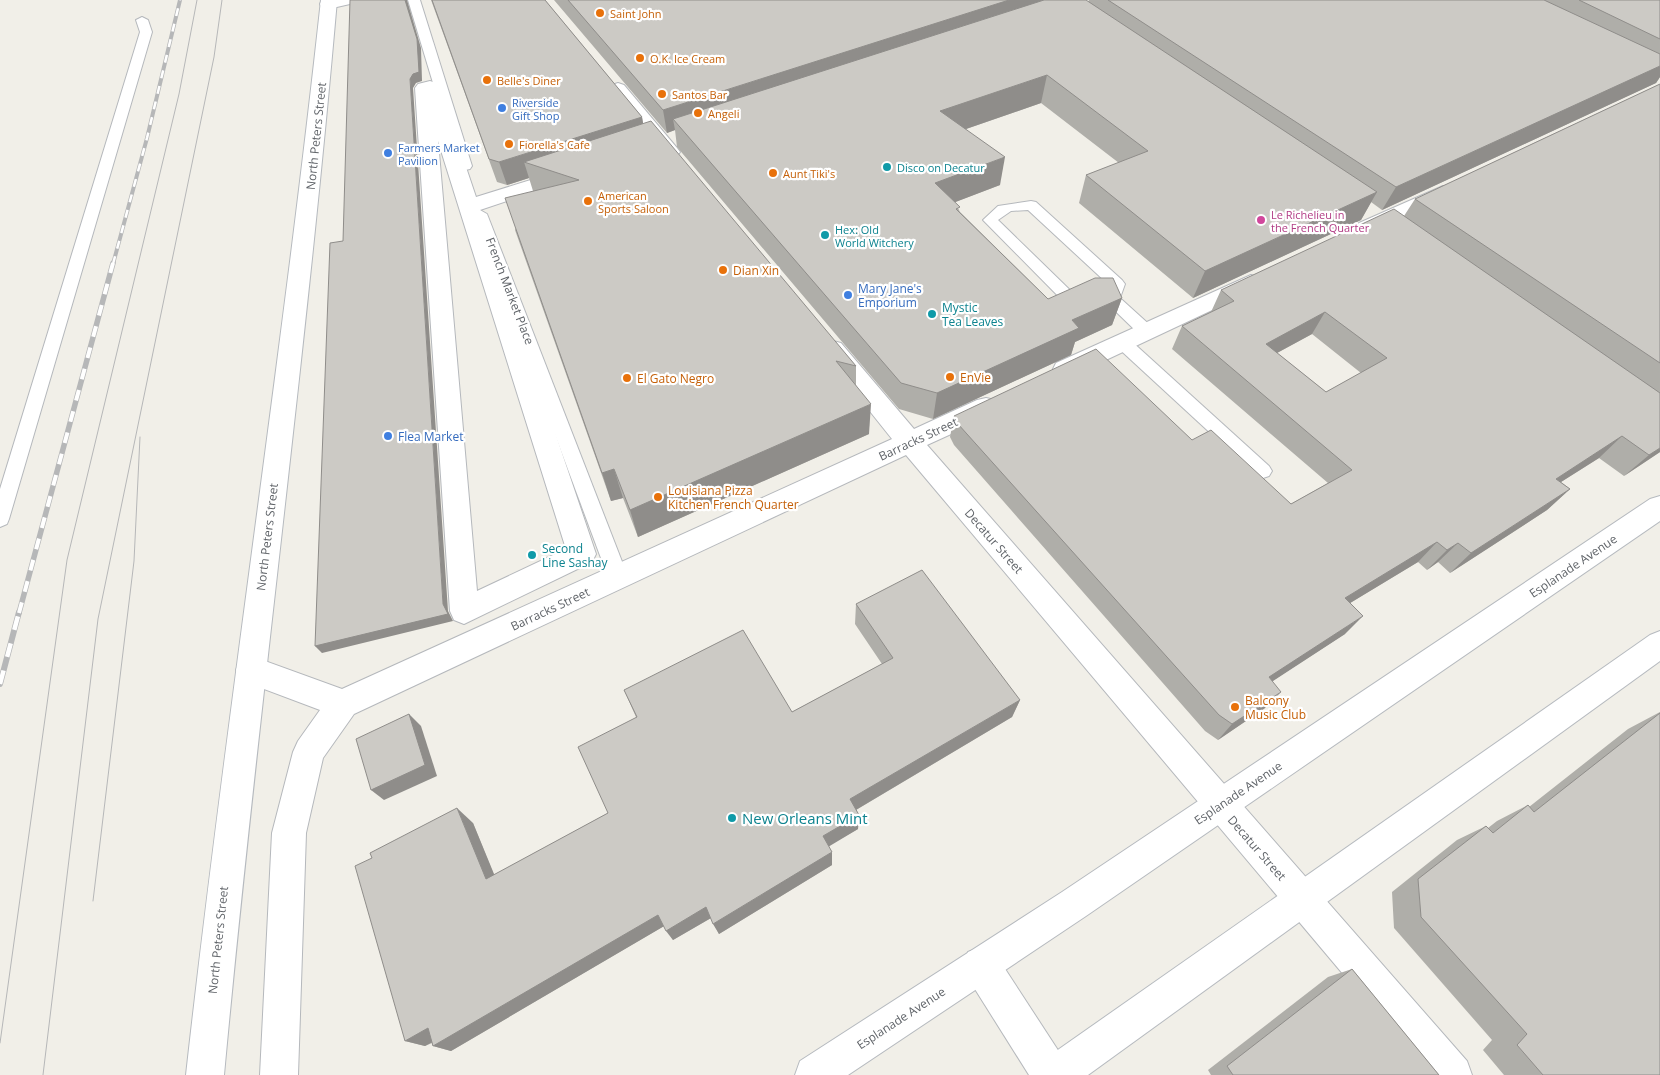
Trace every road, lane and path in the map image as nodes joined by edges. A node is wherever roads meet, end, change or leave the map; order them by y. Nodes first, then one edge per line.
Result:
1 (414, 0) edge
2 (334, 1) edge
3 (142, 20) dead end
4 (600, 68) edge
5 (683, 167) edge
6 (589, 168) edge
7 (1462, 183) edge
8 (476, 204) junction
9 (1345, 238) edge
10 (1273, 272) edge
11 (1112, 299) junction
12 (815, 328) edge
13 (1146, 331) junction
14 (1123, 343) junction
15 (1043, 380) edge
16 (1007, 397) edge
17 (910, 443) junction
18 (1264, 471) dead end
19 (1660, 507) edge
20 (0, 519) edge
21 (582, 554) joint
22 (618, 577) junction
23 (1660, 644) edge
24 (251, 670) junction
25 (342, 704) junction
26 (1220, 805) junction
27 (1302, 899) junction
28 (982, 965) junction
29 (205, 1075) edge
30 (279, 1075) edge
31 (814, 1075) edge
32 (1051, 1075) edge
33 (1056, 1075) edge
34 (1453, 1075) edge

1 - 8 lane, French Market Place
2 - 24 street, North Peters Street
3 - 20 lane
4 - 5 street
6 - 8 street
7 - 9 street
8 - 22 lane, French Market Place
10 - 13 street
11 - 11 lane
11 - 13 lane
12 - 17 street, Decatur Street
13 - 14 street
14 - 15 street
14 - 18 lane
16 - 17 street, Barracks Street
17 - 22 street, Barracks Street
17 - 26 street, Decatur Street
19 - 26 street, Esplanade Avenue
21 - 21 street
22 - 25 street, Barracks Street
23 - 27 street
24 - 25 street
24 - 29 street, North Peters Street
25 - 30 street
26 - 27 street, Decatur Street
26 - 28 street, Esplanade Avenue
27 - 33 street
27 - 34 street, Decatur Street
28 - 31 street, Esplanade Avenue
28 - 32 street

